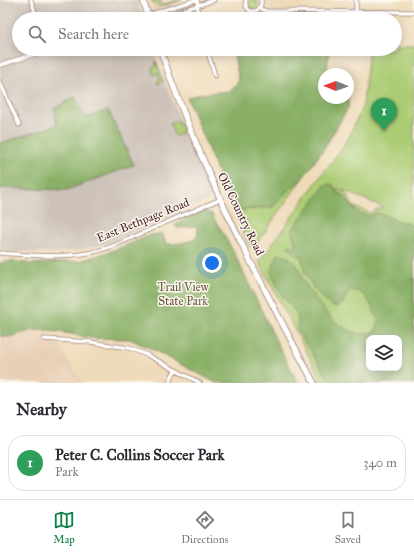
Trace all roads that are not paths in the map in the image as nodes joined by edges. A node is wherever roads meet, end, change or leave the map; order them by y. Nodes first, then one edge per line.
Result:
1 (31, 0) edge
2 (143, 0) edge
3 (196, 0) edge
4 (214, 0) edge
5 (246, 0) edge
6 (261, 0) edge
7 (356, 0) edge
8 (198, 5) junction
9 (259, 8) junction
10 (35, 12) edge
11 (147, 12) edge
12 (165, 12) edge
13 (177, 12) edge
14 (197, 12) edge
15 (356, 12) junction
16 (414, 12) edge
17 (27, 56) edge
18 (163, 56) edge
19 (209, 56) edge
20 (0, 65) edge
21 (215, 76) dead end
22 (0, 82) edge
23 (19, 125) dead end
24 (221, 199) junction
25 (0, 253) edge
26 (44, 339) dead end
27 (175, 370) junction
28 (169, 383) edge
29 (200, 383) edge
30 (314, 383) edge

1 - 10 street
2 - 11 main road
3 - 8 street
3 - 12 street
4 - 8 street
5 - 9 street
6 - 9 street
7 - 15 street
8 - 13 street
8 - 14 street
9 - 15 street
15 - 16 street
17 - 20 street
18 - 24 main road, Old Country Road
19 - 21 street
22 - 23 street
24 - 25 street, East Bethpage Road
24 - 30 main road, Old Country Road
26 - 27 street
27 - 28 street
27 - 29 street

